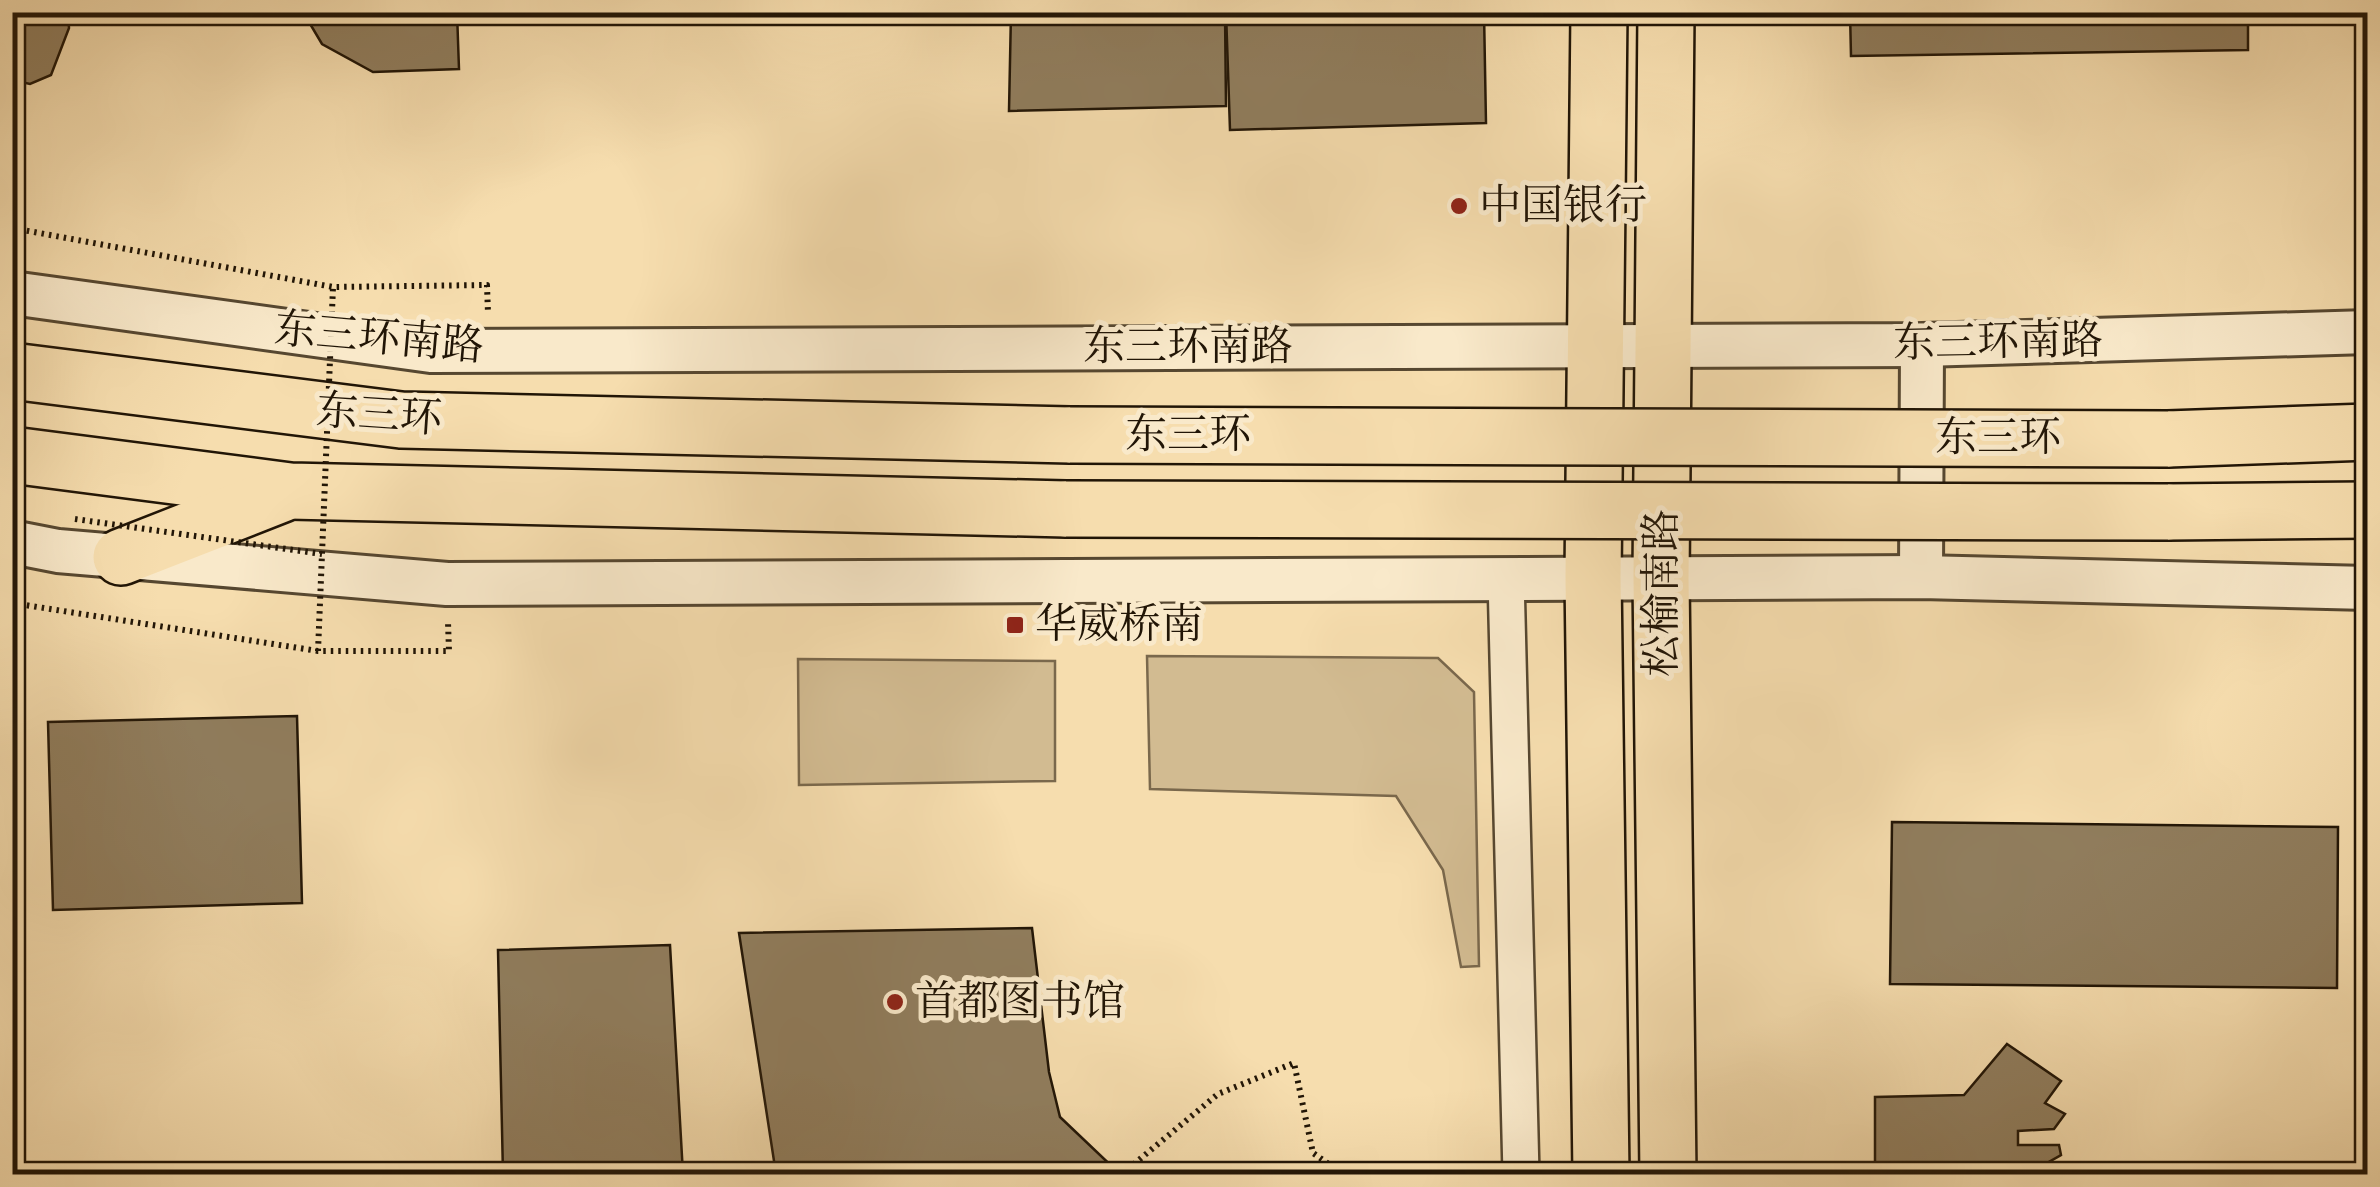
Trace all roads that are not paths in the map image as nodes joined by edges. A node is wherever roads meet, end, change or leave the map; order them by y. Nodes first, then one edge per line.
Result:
1 (1598, 12) edge
2 (1666, 12) edge
3 (12, 292) edge
4 (2368, 332) edge
5 (1922, 345) junction
6 (1595, 346) junction
7 (1665, 346) junction
8 (12, 372) edge
9 (2368, 432) edge
10 (12, 455) edge
11 (290, 491) junction
12 (2368, 510) edge
13 (12, 542) edge
14 (122, 556) junction
15 (1592, 577) junction
16 (1921, 577) junction
17 (1506, 578) junction
18 (1661, 578) junction
19 (2368, 588) edge
20 (1521, 1174) edge
21 (1601, 1174) edge
22 (1668, 1174) edge

1 - 6 main road, 松榆南路
2 - 7 main road, 松榆南路
3 - 6 street, 东三环南路
4 - 5 street, 东三环南路
5 - 7 street, 东三环南路
5 - 16 street
6 - 7 street, 东三环南路
6 - 15 main road, 松榆南路
7 - 18 main road, 松榆南路
8 - 9 main road, 东三环, bridge
10 - 11 main road, 东三环
11 - 12 main road, 东三环, bridge
11 - 14 main road
13 - 14 street
14 - 17 street
15 - 17 street
15 - 18 street
15 - 21 main road, 松榆南路
16 - 18 street
16 - 19 street
17 - 20 street
18 - 22 main road, 松榆南路

